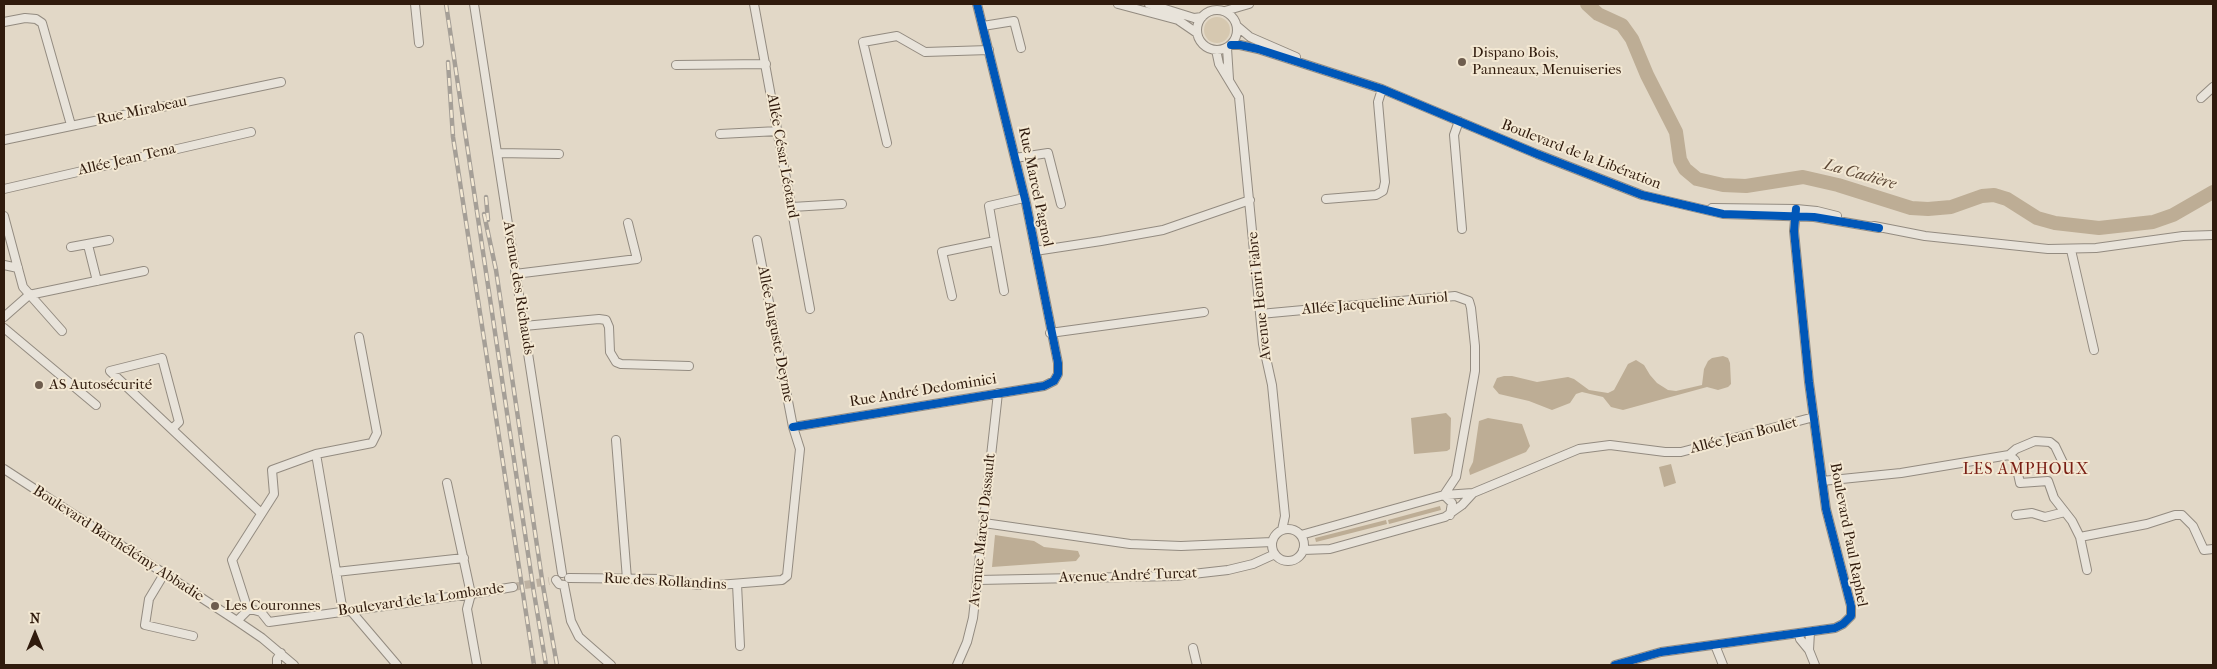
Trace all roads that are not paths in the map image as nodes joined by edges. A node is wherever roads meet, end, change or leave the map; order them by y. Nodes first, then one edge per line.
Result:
1 (415, 4) edge
2 (474, 4) edge
3 (754, 4) edge
4 (977, 4) edge
5 (1118, 4) edge
6 (1245, 6) edge
7 (1147, 7) edge
8 (1217, 8) edge
9 (1202, 17) junction
10 (4, 22) edge
11 (1236, 23) junction
12 (983, 26) junction
13 (1197, 33) junction
14 (419, 43) dead end
15 (1229, 46) junction
16 (1021, 48) dead end
17 (989, 50) junction
18 (1216, 50) junction
19 (766, 64) junction
20 (676, 65) dead end
21 (1310, 66) junction
22 (1229, 79) junction
23 (281, 82) dead end
24 (2213, 87) edge
25 (1382, 89) junction
26 (2201, 98) dead end
27 (1459, 121) junction
28 (71, 125) junction
29 (778, 131) junction
30 (251, 132) dead end
31 (720, 134) dead end
32 (4, 140) edge
33 (887, 143) dead end
34 (497, 153) junction
35 (559, 154) dead end
36 (1015, 158) junction
37 (4, 189) edge
38 (1024, 198) junction
39 (1326, 199) dead end
40 (1250, 200) junction
41 (842, 204) dead end
42 (1061, 204) dead end
43 (792, 207) junction
44 (1795, 212) junction
45 (4, 216) edge
46 (628, 223) dead end
47 (1462, 229) dead end
48 (2213, 235) edge
49 (109, 240) dead end
50 (757, 240) dead end
51 (995, 241) junction
52 (88, 244) junction
53 (71, 247) dead end
54 (2071, 250) junction
55 (1035, 251) junction
56 (4, 265) edge
57 (18, 268) junction
58 (144, 271) dead end
59 (516, 274) junction
60 (97, 281) junction
61 (1004, 291) dead end
62 (29, 295) junction
63 (952, 296) dead end
64 (810, 309) dead end
65 (1204, 312) dead end
66 (1260, 314) junction
67 (4, 317) edge
68 (524, 326) junction
69 (4, 328) edge
70 (62, 331) dead end
71 (1050, 333) junction
72 (359, 337) dead end
73 (2094, 350) dead end
74 (689, 366) dead end
75 (1056, 378) joint
76 (998, 393) junction
77 (96, 405) dead end
78 (1814, 418) junction
79 (793, 427) junction
80 (172, 429) junction
81 (616, 440) dead end
82 (316, 454) junction
83 (2009, 455) junction
84 (4, 469) edge
85 (2066, 469) dead end
86 (1822, 481) junction
87 (447, 483) dead end
88 (1473, 493) junction
89 (1444, 495) junction
90 (2065, 512) junction
91 (262, 513) junction
92 (1450, 515) junction
93 (2016, 515) dead end
94 (1285, 516) junction
95 (984, 524) junction
96 (1293, 529) junction
97 (1282, 530) junction
98 (1301, 535) junction
99 (2080, 537) junction
100 (1272, 542) junction
101 (2213, 549) edge
102 (1303, 550) junction
103 (1276, 554) junction
104 (464, 558) junction
105 (2087, 570) dead end
106 (336, 572) junction
107 (562, 573) junction
108 (164, 574) junction
109 (627, 579) junction
110 (978, 580) junction
111 (567, 582) junction
112 (737, 584) junction
113 (513, 587) tunnel mouth
114 (471, 594) junction
115 (248, 610) junction
116 (347, 611) junction
117 (237, 621) junction
118 (269, 622) junction
119 (1810, 632) junction
120 (1799, 633) junction
121 (193, 636) dead end
122 (262, 638) junction
123 (1715, 645) junction
124 (740, 646) dead end
125 (1193, 648) dead end
126 (1810, 650) junction
127 (281, 653) junction
128 (277, 665) edge
129 (294, 665) edge
130 (397, 665) edge
131 (477, 665) edge
132 (611, 665) edge
133 (957, 665) edge
134 (1197, 665) edge
135 (1614, 665) edge
136 (1723, 665) edge
137 (1815, 665) edge

1 - 14 street
2 - 34 street, Avenue des Richauds
3 - 19 street, Allée César Léotard
4 - 12 street, Rue Marcel Pagnol
5 - 7 street
6 - 8 street
6 - 11 street
7 - 9 street
7 - 13 street
8 - 9 street
8 - 11 street, Boulevard de la Libération
9 - 13 street
10 - 28 street
11 - 15 street
11 - 21 street, Boulevard de la Libération
12 - 16 street
12 - 17 street, Rue Marcel Pagnol
13 - 18 street
15 - 18 street, Boulevard de la Libération
15 - 21 street, Boulevard de la Libération
15 - 22 street, Avenue Henri Fabre
17 - 33 street
17 - 36 street, Rue Marcel Pagnol
18 - 22 street, Avenue Henri Fabre
19 - 20 street
19 - 29 street, Allée César Léotard
21 - 25 street, Boulevard de la Libération
22 - 40 street, Avenue Henri Fabre
23 - 28 street, Rue Mirabeau
24 - 26 street
25 - 27 street, Boulevard de la Libération
25 - 39 street
27 - 44 street, Boulevard de la Libération
27 - 47 street
28 - 32 street, Rue Mirabeau
29 - 31 street
29 - 43 street, Allée César Léotard
30 - 37 street, Allée Jean Tena
34 - 35 street
34 - 59 street, Avenue des Richauds
36 - 38 street, Rue Marcel Pagnol
36 - 42 street
38 - 51 street
38 - 55 street, Rue Marcel Pagnol
40 - 55 street
40 - 66 street, Avenue Henri Fabre
41 - 43 street
43 - 64 street, Allée César Léotard
44 - 54 street, Boulevard de la Libération
44 - 78 street, Boulevard Paul Raphel
45 - 57 street
46 - 59 street
48 - 54 street, Boulevard de la Libération
49 - 52 street
50 - 79 street, Allée Auguste Deyme
51 - 61 street
51 - 63 street
52 - 53 street
52 - 60 street
54 - 73 street
55 - 71 street, Rue Marcel Pagnol
56 - 57 street
57 - 62 street
58 - 60 street
59 - 68 street, Avenue des Richauds
60 - 62 street
62 - 67 street
62 - 70 street
65 - 71 street
66 - 89 street, Allée Jacqueline Auriol
66 - 94 street, Avenue Henri Fabre
68 - 74 street
68 - 107 street, Avenue des Richauds
69 - 77 street
71 - 75 street, Rue Marcel Pagnol
72 - 82 street
75 - 76 street, Rue André Dedominici
76 - 79 street, Rue André Dedominici
76 - 95 street, Avenue Marcel Dassault
78 - 86 street, Boulevard Paul Raphel
78 - 88 street, Allée Jean Boulet
79 - 112 street, Rue des Rollandins
80 - 80 street
80 - 91 street
81 - 109 street
82 - 91 street
82 - 106 street
83 - 85 street
83 - 86 street
83 - 90 street
84 - 108 street, Boulevard Barthélémy Abbadie
86 - 119 street, Boulevard Paul Raphel
87 - 104 street
88 - 89 street
88 - 92 street
89 - 92 street
89 - 98 street
90 - 93 street
90 - 99 street
91 - 115 street
92 - 102 street
94 - 96 street, Avenue Henri Fabre
94 - 97 street, Avenue Henri Fabre
95 - 100 street, Avenue André Turcat
95 - 110 street, Avenue Marcel Dassault
96 - 97 street
96 - 98 street
97 - 100 street
98 - 102 street
99 - 101 street
99 - 105 street
100 - 103 street
102 - 103 street
103 - 110 street, Avenue André Turcat
104 - 106 street
104 - 114 street
106 - 116 street
107 - 111 street
107 - 111 street
108 - 117 street, Boulevard Barthélémy Abbadie
108 - 121 street
109 - 111 street, Rue des Rollandins
109 - 112 street, Rue des Rollandins
110 - 133 street, Avenue Marcel Dassault
111 - 132 street
112 - 124 street
113 - 114 street, Boulevard de la Lombarde
114 - 116 street, Boulevard de la Lombarde
114 - 131 street
115 - 117 street
115 - 118 street
116 - 118 street, Boulevard de la Lombarde
116 - 130 street
117 - 122 street, Boulevard Barthélémy Abbadie
118 - 122 street
119 - 120 street, Boulevard Paul Raphel
119 - 126 street
120 - 123 street, Boulevard Paul Raphel
120 - 126 street
122 - 127 street, Boulevard Barthélémy Abbadie
123 - 135 street, Boulevard Paul Raphel
123 - 136 street
125 - 134 street
126 - 137 street
127 - 128 street
127 - 129 street, Boulevard Barthélémy Abbadie

